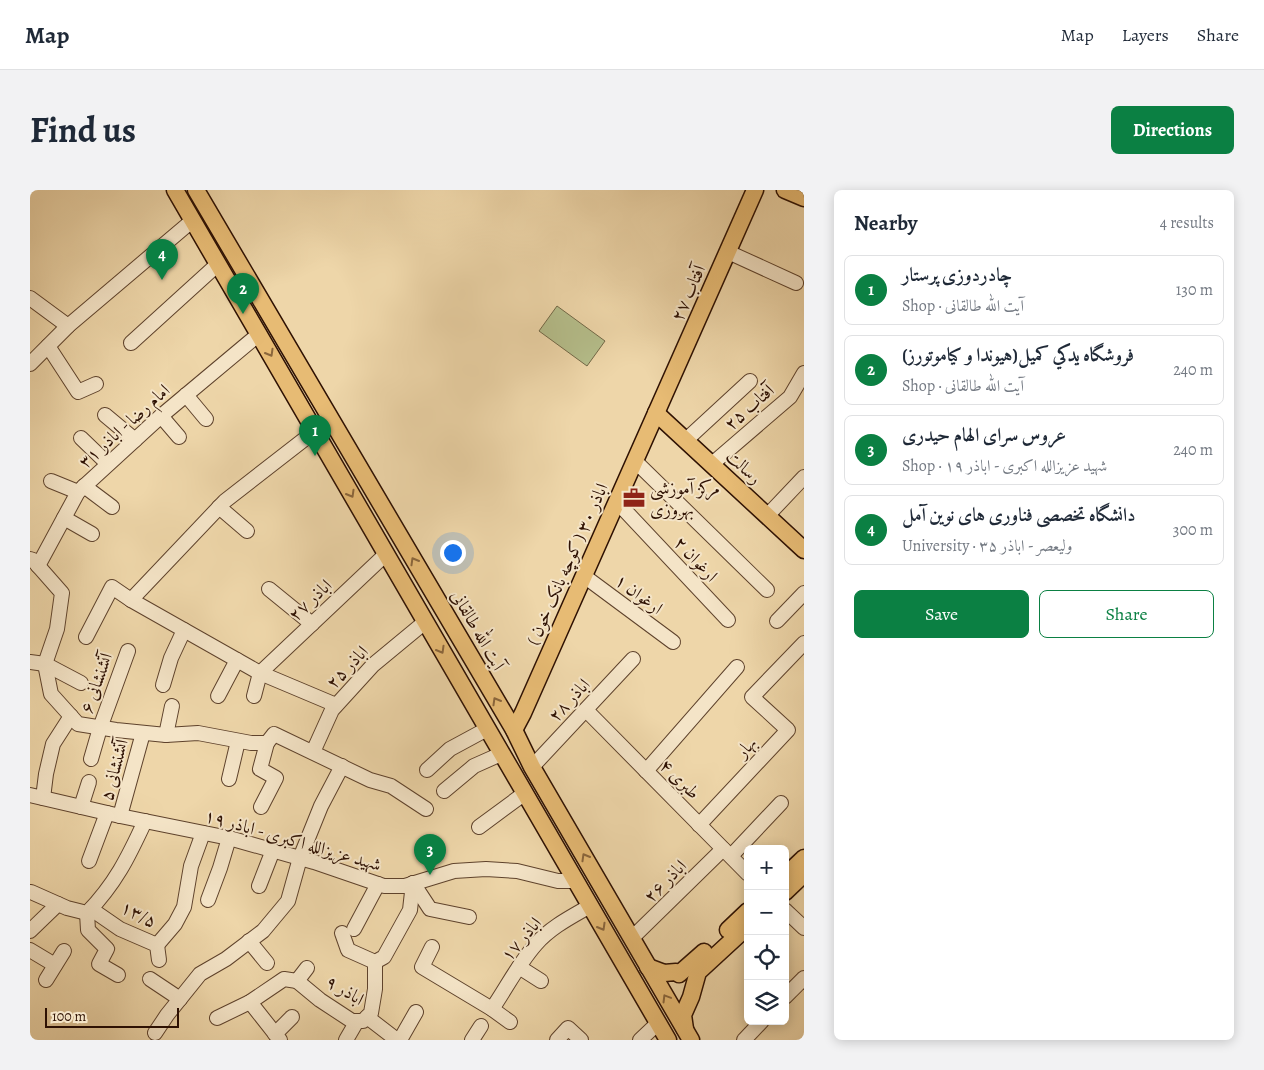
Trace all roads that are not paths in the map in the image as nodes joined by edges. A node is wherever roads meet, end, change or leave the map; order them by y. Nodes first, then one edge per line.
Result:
1 (175, 190) edge
2 (196, 190) edge
3 (755, 190) edge
4 (785, 190) edge
5 (804, 198) edge
6 (193, 220) junction
7 (728, 252) junction
8 (218, 264) junction
9 (796, 282) dead end
10 (30, 298) edge
11 (68, 326) junction
12 (259, 334) junction
13 (131, 342) dead end
14 (48, 346) junction
15 (30, 364) edge
16 (804, 373) edge
17 (750, 381) dead end
18 (96, 384) dead end
19 (186, 395) junction
20 (656, 413) junction
21 (105, 415) dead end
22 (160, 416) junction
23 (206, 419) dead end
24 (315, 431) junction
25 (179, 437) dead end
26 (81, 438) dead end
27 (135, 440) junction
28 (686, 440) junction
29 (635, 461) junction
30 (108, 464) junction
31 (712, 464) junction
32 (804, 477) edge
33 (51, 482) dead end
34 (81, 489) junction
35 (617, 502) junction
36 (112, 507) dead end
37 (219, 507) junction
38 (767, 516) junction
39 (64, 518) junction
40 (247, 530) dead end
41 (92, 534) dead end
42 (804, 550) edge
43 (386, 554) junction
44 (34, 562) edge
45 (584, 576) junction
46 (269, 589) dead end
47 (767, 590) dead end
48 (804, 593) edge
49 (131, 600) junction
50 (728, 620) dead end
51 (777, 621) dead end
52 (425, 622) junction
53 (312, 624) junction
54 (184, 630) junction
55 (86, 637) dead end
56 (673, 642) dead end
57 (804, 643) edge
58 (128, 651) dead end
59 (237, 660) junction
60 (633, 660) dead end
61 (30, 662) edge
62 (45, 664) junction
63 (737, 668) dead end
64 (260, 673) junction
65 (81, 683) dead end
66 (163, 685) dead end
67 (218, 696) dead end
68 (254, 696) dead end
69 (336, 705) junction
70 (172, 706) dead end
71 (586, 710) junction
72 (70, 716) junction
73 (100, 728) junction
74 (487, 729) junction
75 (514, 730) junction
76 (143, 733) junction
77 (166, 735) junction
78 (238, 741) junction
79 (267, 743) junction
80 (313, 752) junction
81 (502, 754) junction
82 (91, 759) dead end
83 (342, 766) junction
84 (532, 767) junction
85 (427, 770) dead end
86 (646, 771) junction
87 (229, 779) dead end
88 (89, 782) dead end
89 (542, 784) junction
90 (444, 791) dead end
91 (525, 793) junction
92 (36, 796) edge
93 (781, 803) dead end
94 (82, 807) junction
95 (261, 807) dead end
96 (426, 809) dead end
97 (114, 815) junction
98 (145, 821) junction
99 (565, 824) junction
100 (699, 825) junction
101 (479, 827) dead end
102 (204, 833) junction
103 (548, 834) junction
104 (229, 838) junction
105 (273, 850) junction
106 (727, 853) junction
107 (300, 858) junction
108 (804, 858) edge
109 (89, 861) dead end
110 (744, 870) edge
111 (789, 872) edge
112 (804, 874) edge
113 (575, 881) junction
114 (413, 883) junction
115 (378, 884) junction
116 (259, 886) dead end
117 (787, 890) edge
118 (31, 892) edge
119 (208, 900) dead end
120 (58, 904) junction
121 (590, 906) junction
122 (89, 911) junction
123 (789, 914) edge
124 (744, 915) edge
125 (470, 917) dead end
126 (804, 928) edge
127 (744, 929) edge
128 (30, 931) edge
129 (632, 938) junction
130 (249, 941) junction
131 (158, 945) junction
132 (432, 947) dead end
133 (30, 950) edge
134 (64, 951) dead end
135 (158, 960) dead end
136 (375, 962) junction
137 (267, 963) dead end
138 (55, 965) junction
139 (519, 967) junction
140 (648, 967) junction
141 (307, 968) dead end
142 (696, 968) junction
143 (118, 975) dead end
144 (804, 978) edge
145 (150, 979) dead end
146 (46, 980) dead end
147 (541, 980) dead end
148 (297, 981) junction
149 (789, 993) edge
150 (180, 999) junction
151 (250, 1002) junction
152 (492, 1009) junction
153 (416, 1012) dead end
154 (292, 1017) dead end
155 (217, 1018) dead end
156 (362, 1019) junction
157 (510, 1022) dead end
158 (658, 1023) junction
159 (758, 1025) edge
160 (481, 1026) dead end
161 (155, 1034) dead end
162 (688, 1035) edge
163 (278, 1037) edge
164 (346, 1040) edge
165 (398, 1040) edge
166 (472, 1040) edge
167 (556, 1040) edge
168 (581, 1040) edge
169 (640, 1040) edge
170 (668, 1040) edge
171 (744, 1040) edge

1 - 6 main road
75 -> 2 main road, آیت الله طالقانی
3 - 7 main road, آفتاب ۲۷
4 - 5 main road
6 - 8 main road
6 - 11 street
7 - 9 street
7 - 20 main road, آفتاب ۲۷
8 - 12 main road
8 - 13 street
10 - 11 street
11 - 14 street
12 - 19 street, امام رضا - اباذر ۳۱
12 -> 24 main road
14 - 15 street
14 - 18 street
16 - 31 street, آفتاب ۲۵
17 - 28 street
19 - 22 street, امام رضا - اباذر ۳۱
19 - 23 street
20 - 28 main road, رسالت
20 - 29 main road, اباذر ۳۰ ( کوچه بانک خون )
21 - 27 street
22 - 25 street
22 - 27 street, امام رضا - اباذر ۳۱
24 - 37 street
24 -> 43 main road
26 - 30 street
27 - 30 street, امام رضا - اباذر ۳۱
28 - 31 main road, رسالت
29 - 35 main road, اباذر ۳۰ ( کوچه بانک خون )
29 - 47 street
30 - 34 street, امام رضا - اباذر ۳۱
31 - 38 main road, رسالت
32 - 38 street
33 - 34 street
34 - 36 street
34 - 39 street, امام رضا - اباذر ۳۱
35 - 45 main road, اباذر ۳۰ ( کوچه بانک خون )
35 - 50 street, ارغوان ۲
37 - 40 street
37 - 49 street
38 - 42 main road, رسالت
39 - 41 street
39 - 44 street, امام رضا - اباذر ۳۱
43 - 52 main road
43 - 53 street, اباذر ۲۷
44 - 62 street
45 - 56 street, ارغوان ۱
45 - 75 main road, اباذر ۳۰ ( کوچه بانک خون )
46 - 53 street
48 - 51 street
49 - 54 street
49 - 55 street
52 - 69 street, اباذر ۲۵
52 -> 74 main road
53 - 64 street, اباذر ۲۷
54 - 59 street
54 - 66 street
57 - 100 street, بهار
58 - 73 street, آتشنشانی ۶
59 - 64 street
59 - 67 street
60 - 71 street, اباذر ۲۸
61 - 62 street
62 - 65 street
62 - 72 street
63 - 86 street
64 - 68 street
64 - 69 street
69 - 80 street, اباذر ۲۵
70 - 77 street
71 - 84 street, اباذر ۲۸
71 - 86 street, طبری ۴
72 - 73 street
72 - 92 street
73 - 76 street
73 - 82 street, آتشنشانی ۶
74 - 81 main road
74 - 85 street
75 - 84 main road, آیت الله طالقانی
76 - 77 street
76 - 97 street, آتشنشانی ۵
77 - 78 street
78 - 79 street
78 - 87 street
79 - 80 street
79 - 95 street
80 - 83 street
81 - 90 street
81 - 91 main road
83 - 96 street
83 - 107 street
84 - 89 main road, آیت الله طالقانی
86 - 100 street, طبری ۴
88 - 94 street
89 - 91 main road
89 - 99 main road, آیت الله طالقانی
91 - 101 street
91 - 103 main road
92 - 94 street, شهید عزیزالله اکبری - اباذر ۱۹
93 - 106 street, اباذر ۲۶
94 - 97 street, شهید عزیزالله اکبری - اباذر ۱۹
97 - 98 street, شهید عزیزالله اکبری - اباذر ۱۹
97 - 109 street, آتشنشانی ۵
98 - 102 street, شهید عزیزالله اکبری - اباذر ۱۹
98 - 122 street
99 - 103 main road
129 -> 99 main road, آیت الله طالقانی
100 - 106 street, طبری ۴
102 - 104 street, شهید عزیزالله اکبری - اباذر ۱۹
102 - 131 street
103 - 113 main road
104 - 105 street, شهید عزیزالله اکبری - اباذر ۱۹
104 - 119 street
105 - 107 street, شهید عزیزالله اکبری - اباذر ۱۹
105 - 116 street
106 - 110 street, طبری ۴
106 - 129 street, اباذر ۲۶
107 - 115 street, شهید عزیزالله اکبری - اباذر ۱۹
107 - 130 street
108 - 111 main road
112 - 117 main road
113 - 114 street, شهید عزیزالله اکبری - اباذر ۱۹
113 - 121 main road
114 - 115 street, شهید عزیزالله اکبری - اباذر ۱۹
114 - 125 street
114 - 136 street
115 - 136 street
118 - 120 street, ۱۳/۵
120 - 122 street, ۱۳/۵
120 - 128 street
121 - 139 street, اباذر ۱۷
121 -> 158 main road
122 - 131 street, ۱۳/۵
122 - 143 street
123 - 126 street
124 - 142 main road
127 - 142 main road
129 - 140 main road, آیت الله طالقانی
130 - 137 street
130 - 150 street
131 - 135 street, ۱۳/۵
132 - 152 street
133 - 138 street
134 - 138 street
136 - 156 street
138 - 146 street
139 - 147 street
139 - 152 street, اباذر ۱۷
140 - 142 main road
162 -> 140 main road, آیت الله طالقانی
141 - 148 street
142 - 162 main road
144 - 149 street
145 - 150 street
148 - 151 street
148 - 156 street, اباذر ۹
150 - 161 street
151 - 155 street
151 - 163 street
152 - 157 street
153 - 165 street
154 - 163 street
156 - 164 street
156 - 165 street, اباذر ۹
158 - 169 street
158 - 170 main road
159 - 171 street
160 - 166 street
167 - 168 street

